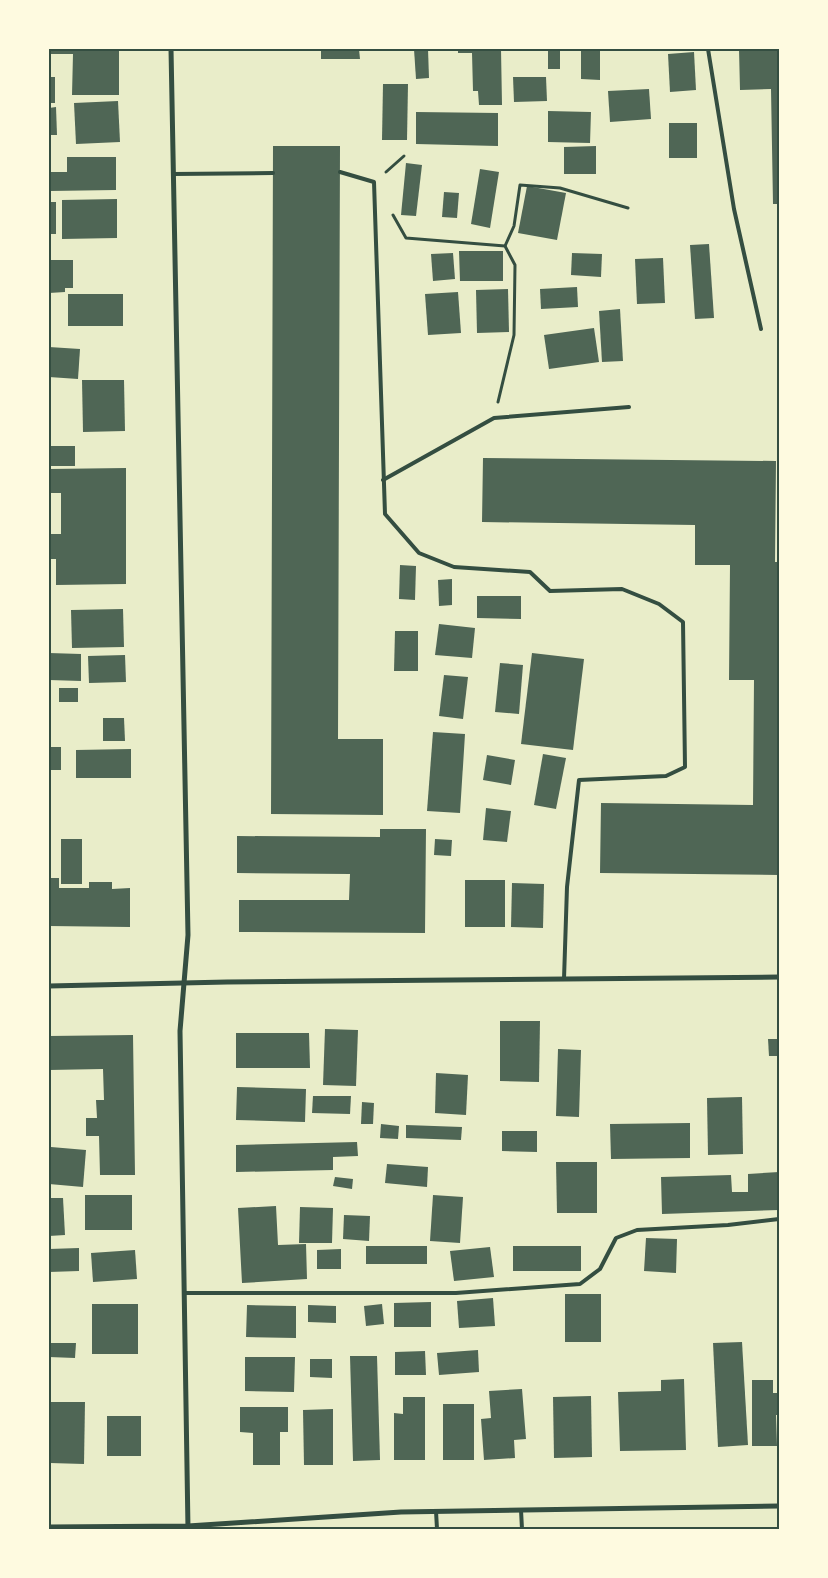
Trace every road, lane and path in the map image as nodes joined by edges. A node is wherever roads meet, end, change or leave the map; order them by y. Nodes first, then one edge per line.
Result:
1 (171, 49) edge
2 (708, 49) edge
3 (404, 156) dead end
4 (340, 172) dead end
5 (273, 173) dead end
6 (173, 174) junction
7 (374, 182) junction
8 (628, 208) dead end
9 (392, 214) dead end
10 (504, 246) junction
11 (761, 328) dead end
12 (629, 407) dead end
13 (494, 418) junction
14 (383, 480) junction
15 (779, 977) edge
16 (564, 979) junction
17 (184, 984) junction
18 (49, 986) edge
19 (779, 1219) edge
20 (184, 1293) junction
21 (779, 1506) edge
22 (521, 1510) junction
23 (436, 1511) junction
24 (49, 1527) edge
25 (188, 1527) edge
26 (437, 1529) edge
27 (522, 1529) edge

1 - 6 street
2 - 11 lane
3 - 7 path
4 - 7 lane
5 - 6 lane
6 - 17 street
7 - 14 lane
8 - 10 path
9 - 10 path
10 - 13 path
12 - 13 lane
13 - 14 lane
14 - 16 lane
15 - 16 street
16 - 17 street
17 - 18 street
17 - 20 street
19 - 20 lane
20 - 25 street
21 - 22 street
22 - 23 street
22 - 27 lane
23 - 25 street
23 - 26 lane
24 - 25 street

